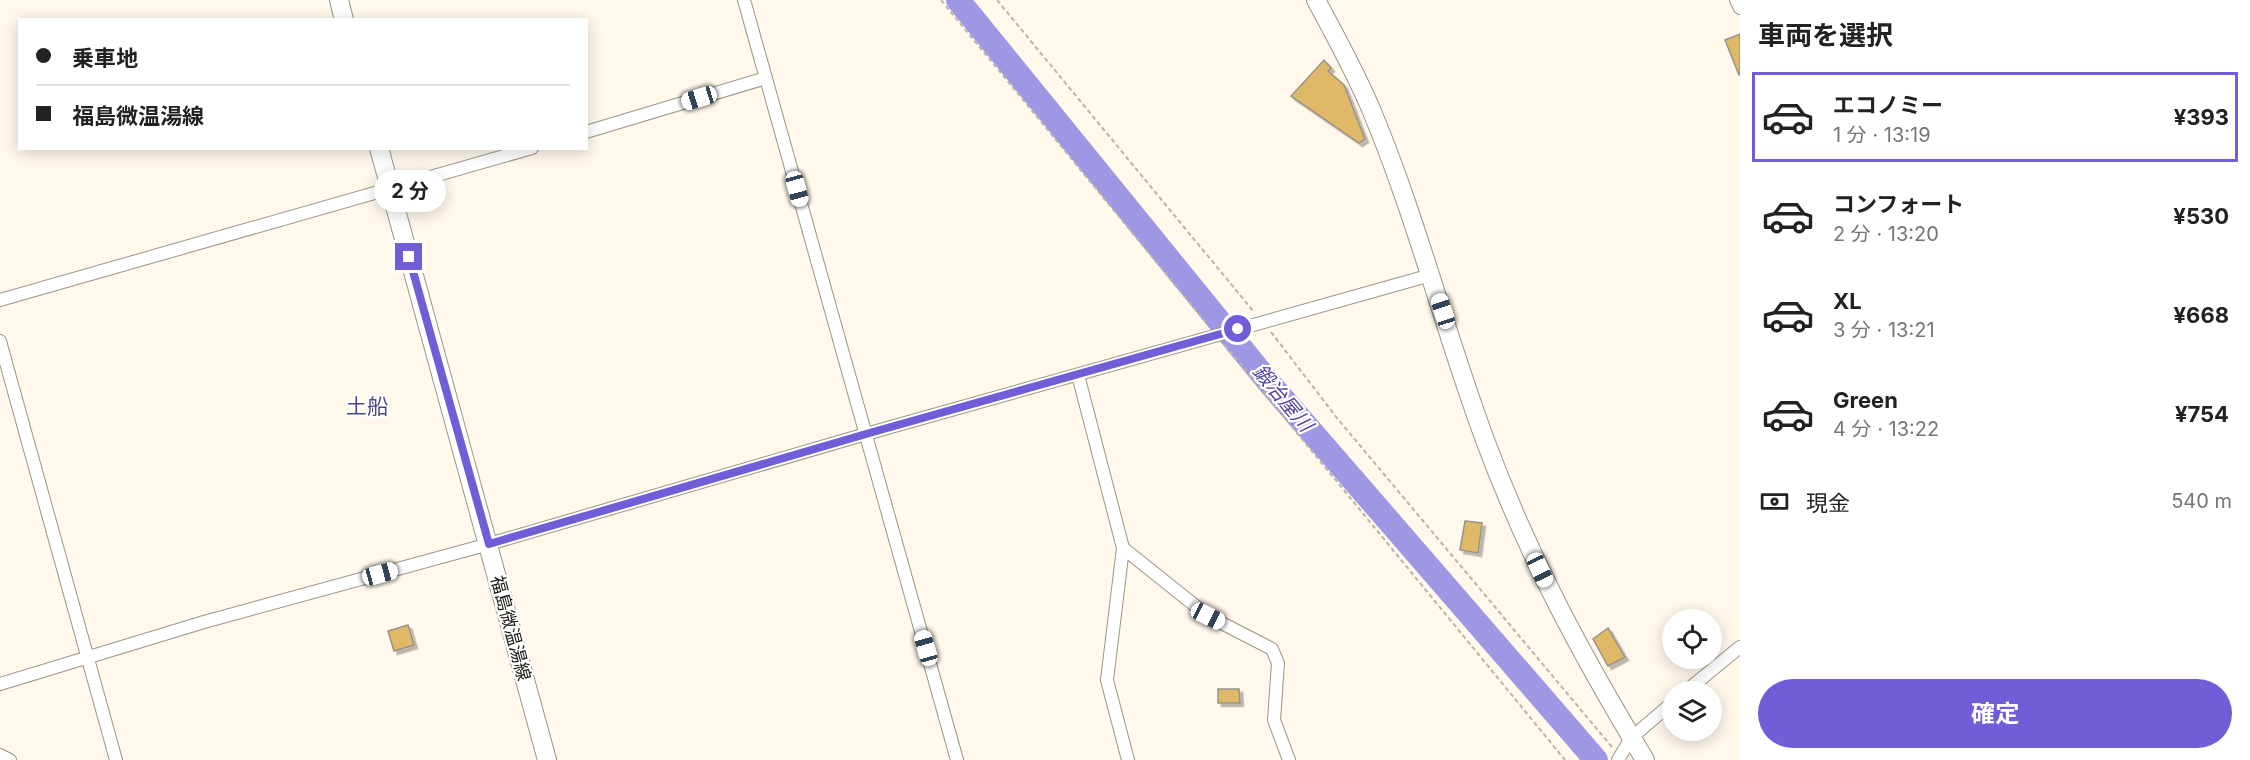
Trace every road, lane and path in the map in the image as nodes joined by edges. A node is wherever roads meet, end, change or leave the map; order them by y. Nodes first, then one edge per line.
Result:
1 (339, 0) edge
2 (744, 0) edge
3 (941, 0) edge
4 (997, 0) edge
5 (1316, 0) edge
6 (1736, 0) edge
7 (1740, 8) edge
8 (344, 18) edge
9 (766, 78) junction
10 (588, 131) edge
11 (380, 150) edge
12 (525, 150) edge
13 (391, 191) junction
14 (1431, 274) junction
15 (0, 300) edge
16 (1263, 322) junction
17 (1216, 335) junction
18 (0, 341) edge
19 (1078, 375) junction
20 (866, 434) junction
21 (489, 544) junction
22 (1123, 548) junction
23 (1740, 647) edge
24 (87, 657) junction
25 (1698, 681) edge
26 (0, 684) edge
27 (1662, 711) edge
28 (1631, 738) junction
29 (0, 755) edge
30 (1619, 758) edge
31 (10, 760) edge
32 (116, 760) edge
33 (547, 760) edge
34 (957, 760) edge
35 (1128, 760) edge
36 (1289, 760) edge
37 (1565, 760) edge
38 (1644, 760) edge

1 - 8 street
2 - 9 street
3 - 17 path
4 - 16 path
5 - 14 street
6 - 7 street
9 - 10 street
9 - 20 street
11 - 13 street, 福島微温湯線
12 - 13 street
13 - 15 street
13 - 21 street, 福島微温湯線
14 - 16 street
14 - 28 street
16 - 17 street
16 - 30 path
17 - 19 street
17 - 37 path
18 - 24 street
19 - 20 street
19 - 22 street
20 - 21 street
20 - 34 street
21 - 24 street
21 - 33 street, 福島微温湯線
22 - 35 street
22 - 36 street
23 - 25 street
24 - 26 street
24 - 32 street
27 - 28 street
28 - 30 street
28 - 38 street
29 - 31 street

